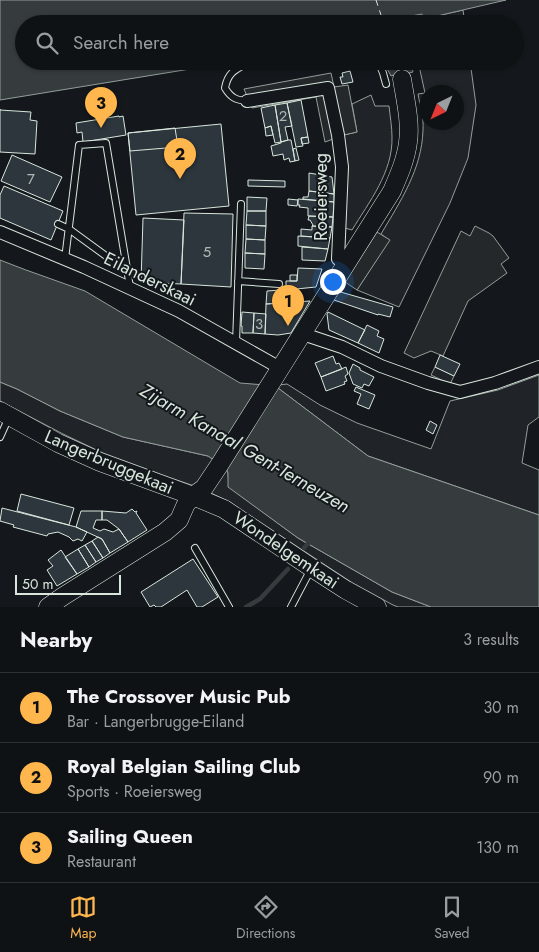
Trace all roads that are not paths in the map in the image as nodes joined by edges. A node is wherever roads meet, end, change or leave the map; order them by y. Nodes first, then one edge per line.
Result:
1 (235, 70) edge
2 (382, 70) edge
3 (394, 81) joint
4 (247, 101) joint
5 (241, 204) dead end
6 (58, 224) dead end
7 (69, 229) junction
8 (0, 232) edge
9 (65, 259) junction
10 (346, 264) junction
11 (128, 272) junction
12 (238, 281) junction
13 (278, 284) dead end
14 (130, 289) junction
15 (303, 334) junction
16 (236, 343) junction
17 (539, 367) edge
18 (280, 368) junction
19 (5, 414) edge
20 (0, 437) edge
21 (193, 496) junction
22 (195, 548) dead end
23 (312, 568) junction
24 (228, 606) edge
25 (48, 607) edge
26 (291, 607) edge
27 (377, 607) edge

1 - 4 lane
2 - 3 lane
3 - 10 main road
4 - 10 street, Roeiersweg
5 - 12 lane
6 - 7 lane
7 - 9 lane
7 - 11 lane
7 - 11 lane
8 - 9 street, Eilanderskaai
9 - 14 street, Eilanderskaai
10 - 15 main road
11 - 14 lane
12 - 13 lane
12 - 16 lane
14 - 16 street, Eilanderskaai
15 - 17 street
15 - 18 main road
16 - 18 street, Eilanderskaai
18 - 21 main road
19 - 20 lane
19 - 21 main road, Langerbruggekaai
21 - 23 main road, Wondelgemkaai
21 - 25 main road
22 - 24 lane
23 - 26 lane
23 - 27 main road, Wondelgemkaai

